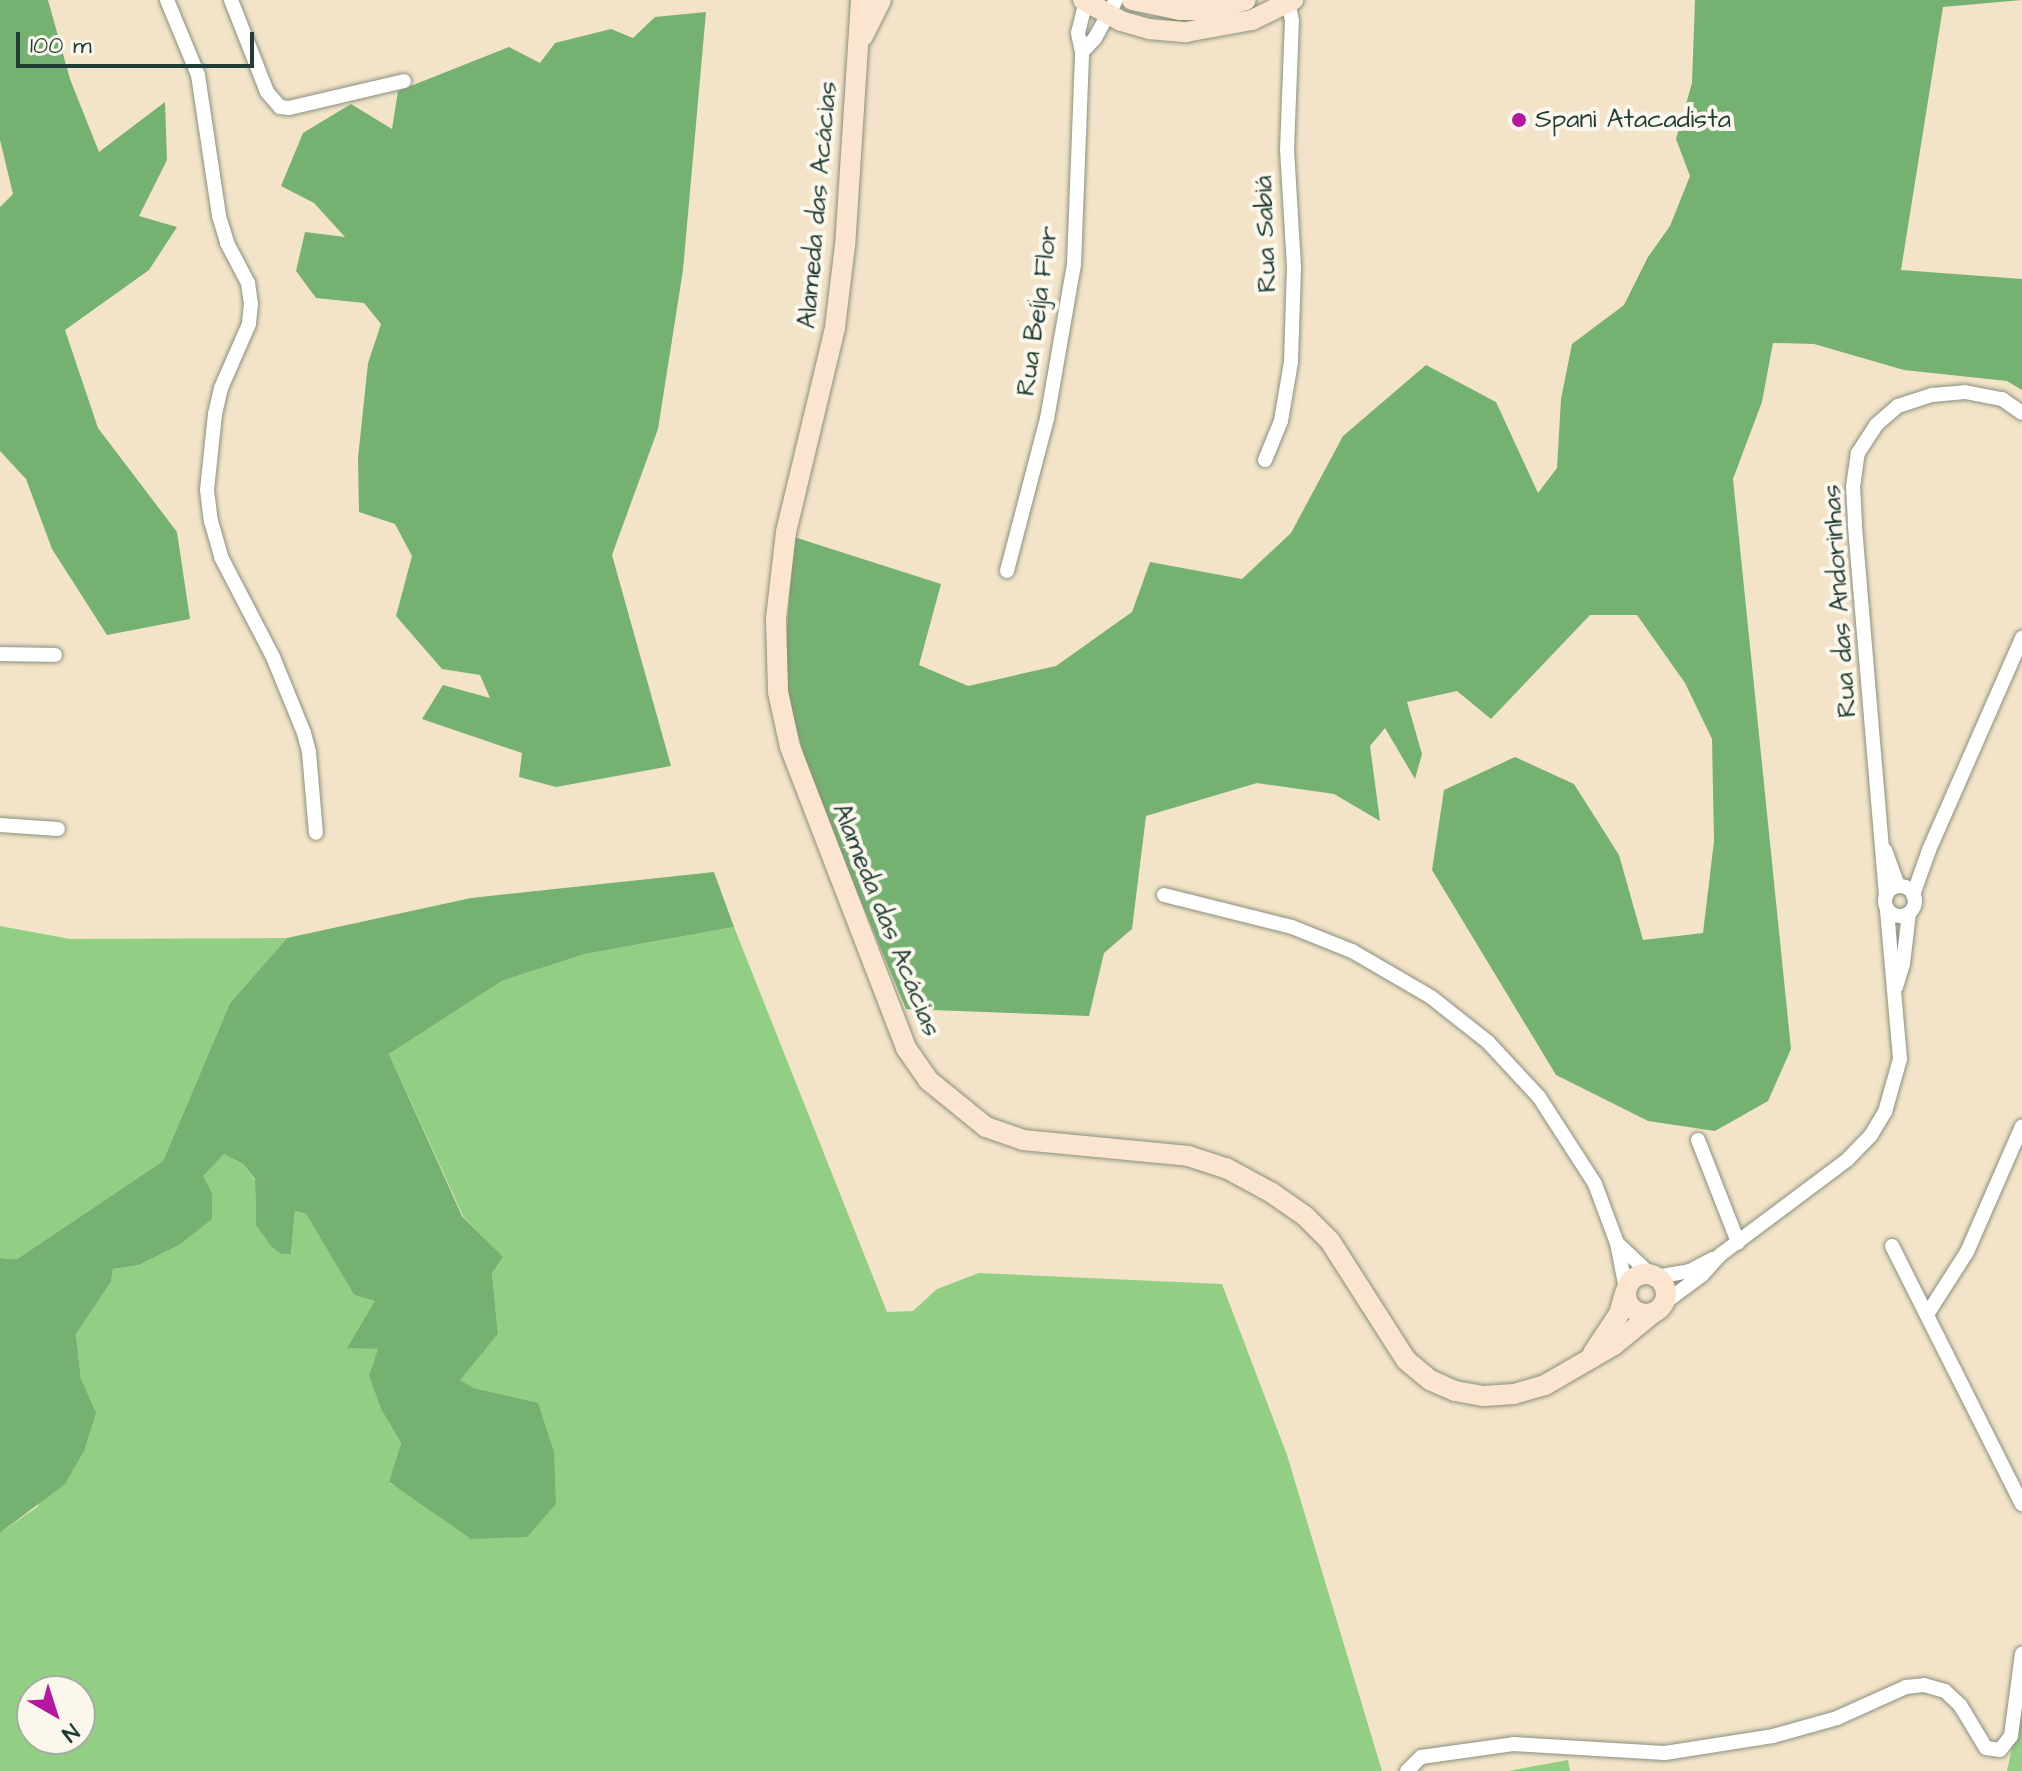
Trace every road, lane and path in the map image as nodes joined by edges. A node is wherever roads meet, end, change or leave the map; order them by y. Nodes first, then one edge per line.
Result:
1 (167, 0) edge
2 (231, 0) edge
3 (861, 0) edge
4 (881, 0) edge
5 (1132, 0) edge
6 (1246, 0) edge
7 (1084, 1) edge
8 (1290, 1) edge
9 (1112, 7) edge
10 (858, 46) junction
11 (1082, 52) junction
12 (404, 81) dead end
13 (2022, 413) edge
14 (1265, 460) dead end
15 (1007, 571) dead end
16 (2022, 638) edge
17 (0, 654) edge
18 (55, 655) dead end
19 (0, 825) edge
20 (58, 829) dead end
21 (316, 833) dead end
22 (1164, 895) dead end
23 (1898, 895) junction
24 (1909, 913) junction
25 (1896, 988) junction
26 (2022, 1126) edge
27 (1698, 1140) dead end
28 (1738, 1242) junction
29 (1617, 1243) junction
30 (1892, 1246) dead end
31 (1720, 1255) junction
32 (1653, 1275) junction
33 (1626, 1291) junction
34 (1658, 1308) junction
35 (1928, 1313) junction
36 (1589, 1360) junction
37 (2022, 1501) edge
38 (2022, 1654) edge
39 (1407, 1771) edge

1 - 21 street
2 - 12 street
3 - 10 street, Alameda das Acácias
4 - 10 street, Alameda das Acácias
5 - 6 street
7 - 9 street
7 - 11 street, Rua Beíja Flor
8 - 9 street
8 - 14 street, Rua Sabiá
9 - 11 street
10 - 36 street, Alameda das Acácias
11 - 15 street, Rua Beíja Flor
13 - 23 street, Rua das Andorinhas
16 - 23 street, Rua das Andorinhas
17 - 18 street
19 - 20 street
22 - 29 street
23 - 24 street, Rua das Andorinhas
23 - 24 street
23 - 25 street, Rua das Andorinhas
24 - 25 street, Rua das Andorinhas
25 - 28 street, Rua das Andorinhas
26 - 35 street
27 - 28 street
28 - 31 street, Rua das Andorinhas
29 - 32 street
29 - 33 street
30 - 35 street
31 - 32 street, Rua das Andorinhas
31 - 34 street, Rua das Andorinhas
32 - 33 street
32 - 34 street
33 - 34 street
33 - 36 street
34 - 36 street, Alameda das Acácias
35 - 37 street
38 - 39 street

